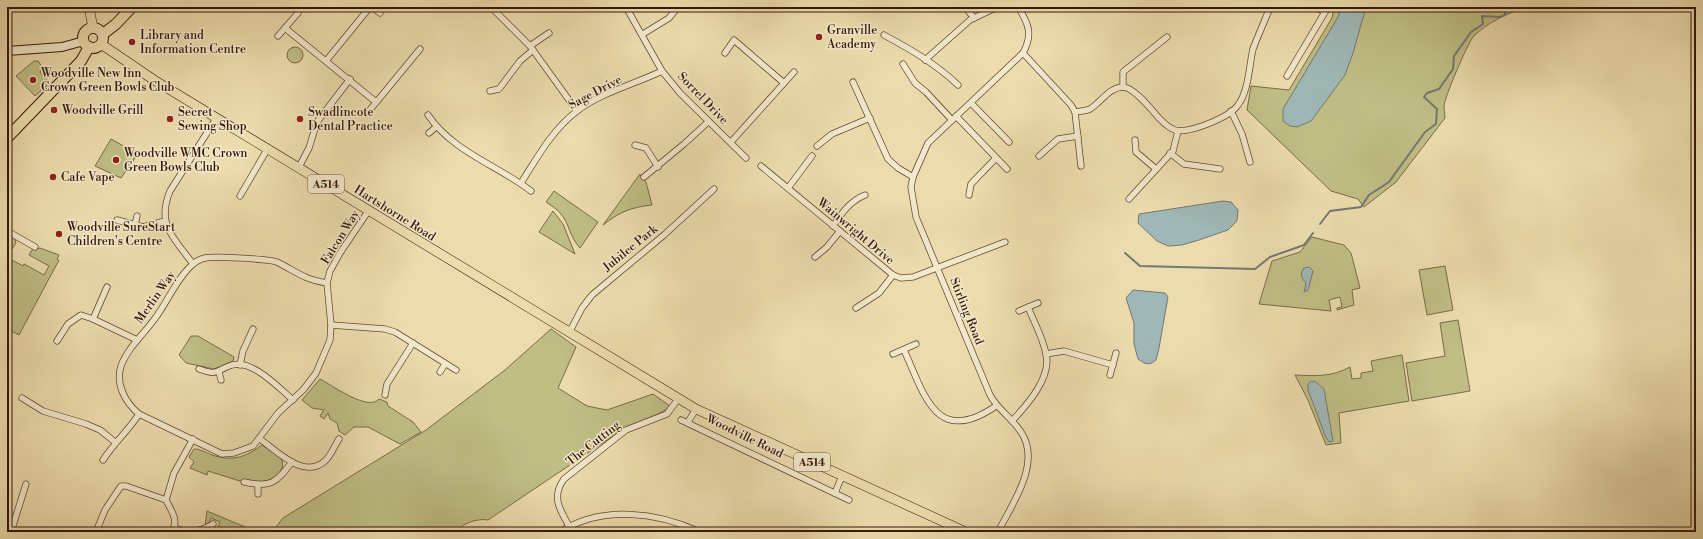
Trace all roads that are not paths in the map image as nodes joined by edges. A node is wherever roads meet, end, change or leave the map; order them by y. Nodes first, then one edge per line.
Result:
1 (89, 7) edge
2 (132, 7) edge
3 (371, 7) edge
4 (491, 7) edge
5 (626, 7) edge
6 (678, 7) edge
7 (965, 7) edge
8 (997, 7) edge
9 (1018, 7) edge
10 (1270, 7) edge
11 (1315, 7) edge
12 (1325, 9) edge
13 (298, 13) dead end
14 (380, 13) dead end
15 (974, 18) junction
16 (93, 28) junction
17 (284, 28) junction
18 (549, 33) dead end
19 (103, 34) junction
20 (643, 34) junction
21 (884, 35) dead end
22 (278, 36) dead end
23 (1167, 37) dead end
24 (86, 44) junction
25 (102, 44) junction
26 (531, 48) junction
27 (420, 49) dead end
28 (7, 50) edge
29 (725, 53) dead end
30 (1023, 53) junction
31 (925, 60) junction
32 (326, 61) junction
33 (903, 64) dead end
34 (662, 71) junction
35 (794, 72) dead end
36 (1287, 76) dead end
37 (350, 80) junction
38 (853, 82) dead end
39 (784, 83) junction
40 (958, 84) dead end
41 (1123, 87) junction
42 (490, 91) dead end
43 (376, 102) junction
44 (971, 102) junction
45 (369, 111) dead end
46 (577, 111) junction
47 (1231, 111) junction
48 (1075, 112) junction
49 (428, 115) dead end
50 (217, 117) junction
51 (870, 118) junction
52 (954, 118) junction
53 (708, 122) junction
54 (436, 127) junction
55 (1178, 131) junction
56 (429, 133) dead end
57 (1078, 136) junction
58 (7, 138) edge
59 (1134, 140) dead end
60 (731, 142) junction
61 (1009, 142) dead end
62 (635, 145) dead end
63 (817, 146) dead end
64 (268, 148) junction
65 (1170, 153) junction
66 (812, 156) dead end
67 (1039, 156) dead end
68 (746, 158) dead end
69 (996, 158) junction
70 (1250, 162) dead end
71 (761, 166) dead end
72 (1081, 166) dead end
73 (299, 167) junction
74 (658, 167) junction
75 (1007, 169) dead end
76 (1156, 169) junction
77 (1220, 169) dead end
78 (644, 177) dead end
79 (913, 177) junction
80 (520, 183) junction
81 (788, 188) junction
82 (714, 189) dead end
83 (531, 191) dead end
84 (864, 194) dead end
85 (969, 195) dead end
86 (240, 196) dead end
87 (1128, 199) dead end
88 (369, 210) junction
89 (137, 216) dead end
90 (117, 220) dead end
91 (165, 221) junction
92 (135, 225) junction
93 (833, 226) junction
94 (7, 231) edge
95 (840, 231) junction
96 (1005, 242) dead end
97 (35, 247) dead end
98 (815, 257) dead end
99 (193, 264) junction
100 (938, 267) junction
101 (893, 275) junction
102 (327, 283) junction
103 (107, 286) dead end
104 (1038, 303) dead end
105 (1028, 307) junction
106 (856, 308) dead end
107 (1019, 311) dead end
108 (93, 319) junction
109 (331, 325) junction
110 (253, 329) dead end
111 (569, 333) junction
112 (137, 340) junction
113 (57, 341) dead end
114 (413, 344) junction
115 (916, 344) dead end
116 (904, 350) junction
117 (1116, 353) dead end
118 (893, 354) dead end
119 (1046, 354) junction
120 (445, 364) junction
121 (240, 365) junction
122 (1113, 365) junction
123 (199, 369) dead end
124 (456, 370) dead end
125 (219, 372) junction
126 (440, 372) dead end
127 (1110, 375) dead end
128 (221, 380) dead end
129 (385, 395) dead end
130 (22, 398) dead end
131 (678, 399) junction
132 (293, 400) junction
133 (996, 406) junction
134 (696, 409) junction
135 (139, 414) junction
136 (681, 420) dead end
137 (1012, 421) junction
138 (688, 422) junction
139 (193, 439) junction
140 (260, 439) junction
141 (339, 439) dead end
142 (115, 442) junction
143 (103, 460) dead end
144 (292, 462) junction
145 (842, 476) junction
146 (244, 482) dead end
147 (26, 484) dead end
148 (258, 485) junction
149 (835, 493) junction
150 (258, 494) dead end
151 (166, 500) junction
152 (849, 500) dead end
153 (213, 524) dead end
154 (569, 526) junction
155 (946, 528) edge
156 (173, 530) edge
157 (11, 532) edge
158 (96, 532) edge
159 (560, 532) edge
160 (700, 532) edge
161 (966, 532) edge
162 (998, 532) edge

1 - 16 main road
2 - 19 highway
3 - 14 street
3 - 32 street
4 - 26 street
5 - 20 street, Sorrel Drive
6 - 20 street
7 - 15 street
8 - 15 street
9 - 30 street, Stirling Road
10 - 47 street
11 - 12 street
12 - 36 street
13 - 17 street
15 - 31 street
16 - 19 highway
16 - 24 highway
17 - 22 street
17 - 32 street
18 - 26 street
19 - 25 highway
20 - 34 street, Sorrel Drive
21 - 31 street
23 - 41 street
24 - 25 highway
24 - 28 street
24 - 58 highway
25 - 50 main road, Hartshorne Road / A514
26 - 42 street
26 - 46 street
27 - 43 street
29 - 39 street
30 - 44 street, Stirling Road
30 - 48 street
31 - 40 street
32 - 37 street
33 - 52 street
34 - 46 street, Sage Drive
34 - 53 street, Sorrel Drive
35 - 39 street
37 - 43 street
37 - 73 street
38 - 51 street
39 - 60 street
41 - 48 street
41 - 55 street
43 - 45 street
44 - 52 street, Stirling Road
44 - 61 street
46 - 80 street, Sage Drive
47 - 55 street
47 - 70 street
48 - 57 street
49 - 54 street
50 - 64 main road, Hartshorne Road / A514
50 - 91 street
51 - 63 street
51 - 79 street
52 - 69 street
52 - 79 street, Stirling Road
53 - 60 street, Sorrel Drive
53 - 74 street
54 - 56 street
54 - 80 street
55 - 65 street
57 - 67 street
57 - 72 street
59 - 76 street
60 - 68 street, Sorrel Drive
62 - 74 street
64 - 73 main road, Hartshorne Road / A514
64 - 86 street
65 - 76 street
65 - 77 street
66 - 81 street
69 - 75 street
69 - 85 street
71 - 81 street, Wainwright Drive
73 - 88 main road, Hartshorne Road / A514
74 - 78 street
76 - 87 street
79 - 100 street, Stirling Road
80 - 83 street
81 - 93 street, Wainwright Drive
82 - 111 street, Jubilee Park
84 - 93 street
88 - 102 street, Falcon Way
88 - 111 main road, Hartshorne Road / A514
89 - 92 street
90 - 92 street
91 - 92 street
91 - 99 street
93 - 95 street, Wainwright Drive
94 - 97 street
95 - 98 street
95 - 101 street, Wainwright Drive
96 - 100 street, Wainwright Drive
99 - 102 street
99 - 112 street, Merlin Way
100 - 101 street, Wainwright Drive
100 - 133 street, Stirling Road
101 - 106 street
102 - 109 street, Falcon Way
103 - 108 street
104 - 105 street
105 - 107 street
105 - 119 street
108 - 112 street
108 - 113 street
109 - 114 street
109 - 132 street, Falcon Way
110 - 121 street
111 - 131 main road, Hartshorne Road / A514
112 - 135 street, Merlin Way
114 - 120 street
114 - 129 street
115 - 116 street
116 - 118 street
116 - 133 street
117 - 122 street
119 - 122 street
119 - 137 street
120 - 124 street
120 - 126 street
121 - 125 street
121 - 132 street
122 - 127 street
123 - 125 street
125 - 128 street
130 - 142 street
131 - 134 main road, Woodville Road / A514
131 - 154 street, The Cutting
132 - 140 street, Falcon Way
133 - 137 street, Stirling Road
134 - 138 street, Woodville Road
134 - 145 main road, Woodville Road / A514
135 - 139 street, Merlin Way
135 - 142 street
136 - 138 street, Woodville Road
137 - 162 street, Stirling Road
138 - 149 street, Woodville Road
139 - 140 street, Falcon Way
139 - 151 street
140 - 144 street
141 - 144 street
142 - 143 street
144 - 148 street
145 - 149 street
145 - 155 main road, Woodville Road / A514
146 - 148 street
147 - 157 street
148 - 150 street
149 - 152 street, Woodville Road
151 - 156 street
151 - 158 street
153 - 156 street
154 - 159 street
154 - 160 street
155 - 161 main road, Woodville Road / A514

